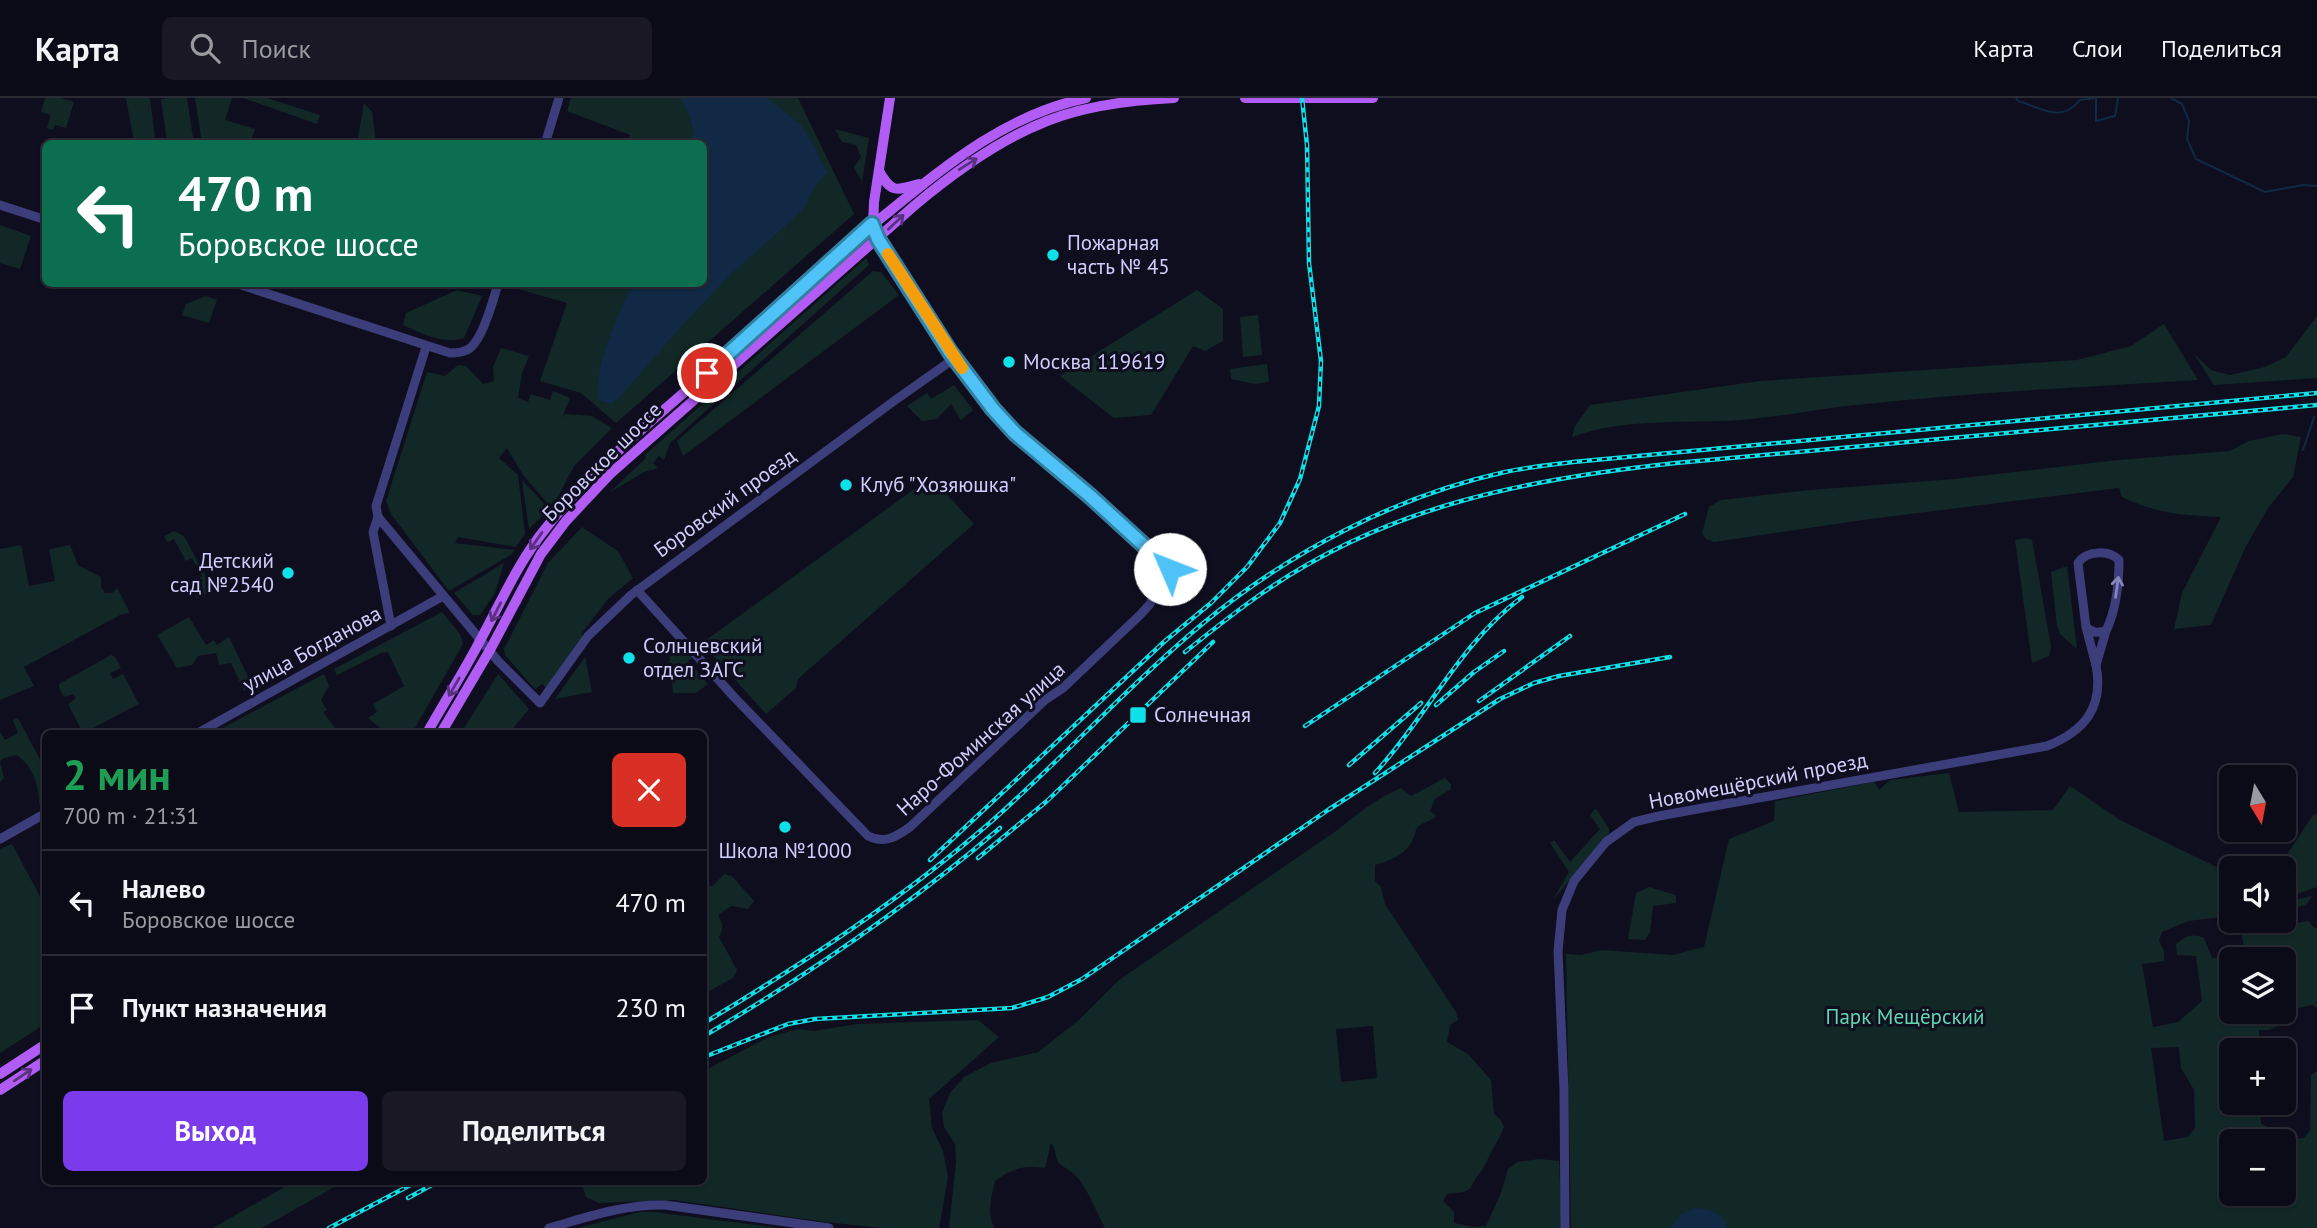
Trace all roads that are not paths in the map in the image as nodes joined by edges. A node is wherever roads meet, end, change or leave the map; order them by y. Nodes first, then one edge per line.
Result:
1 (559, 98) edge
2 (890, 98) edge
3 (1086, 98) edge
4 (1174, 98) edge
5 (1245, 98) edge
6 (1373, 98) edge
7 (545, 140) edge
8 (879, 171) junction
9 (922, 184) junction
10 (0, 205) edge
11 (42, 219) edge
12 (872, 224) junction
13 (878, 239) junction
14 (247, 287) edge
15 (497, 287) edge
16 (426, 346) junction
17 (956, 358) junction
18 (378, 517) junction
19 (393, 535) junction
20 (376, 546) junction
21 (1156, 560) junction
22 (1160, 578) junction
23 (637, 590) junction
24 (443, 596) junction
25 (391, 626) junction
26 (2086, 627) junction
27 (2106, 631) junction
28 (481, 640) junction
29 (490, 650) junction
30 (2095, 666) junction
31 (203, 730) edge
32 (428, 730) edge
33 (443, 730) edge
34 (42, 815) edge
35 (0, 839) edge
36 (42, 1047) edge
37 (42, 1063) edge
38 (0, 1074) edge
39 (0, 1090) edge
40 (549, 1228) edge
41 (830, 1228) edge
42 (1565, 1228) edge

1 - 7 street
2 - 8 main road
3 - 9 main road, Боровское шоссе
13 -> 4 main road, Боровское шоссе
5 - 6 main road
8 - 9 main road
8 - 12 main road
9 - 12 main road, Боровское шоссе
10 - 11 street
12 - 13 main road
12 -> 28 main road, Боровское шоссе
13 - 17 street
13 - 29 main road, Боровское шоссе
14 - 16 street
15 - 16 street
16 - 18 street
17 - 21 street
17 - 23 street, Боровский проезд
18 - 19 street
18 - 20 street
19 - 20 street
19 - 24 street
20 - 25 street
21 - 22 street
21 - 22 street
22 - 23 street, Наро-Фоминская улица
23 - 29 street, Боровский проезд
24 - 25 street, улица Богданова
24 - 28 street
25 - 31 street, улица Богданова
26 - 27 street
27 -> 26 street
26 - 30 street
27 - 30 street
28 - 29 street
28 -> 32 main road, Боровское шоссе
29 - 33 main road, Боровское шоссе
30 - 42 street, Новомещёрский проезд
34 - 35 street
36 - 38 main road
39 -> 37 main road
40 - 41 street

